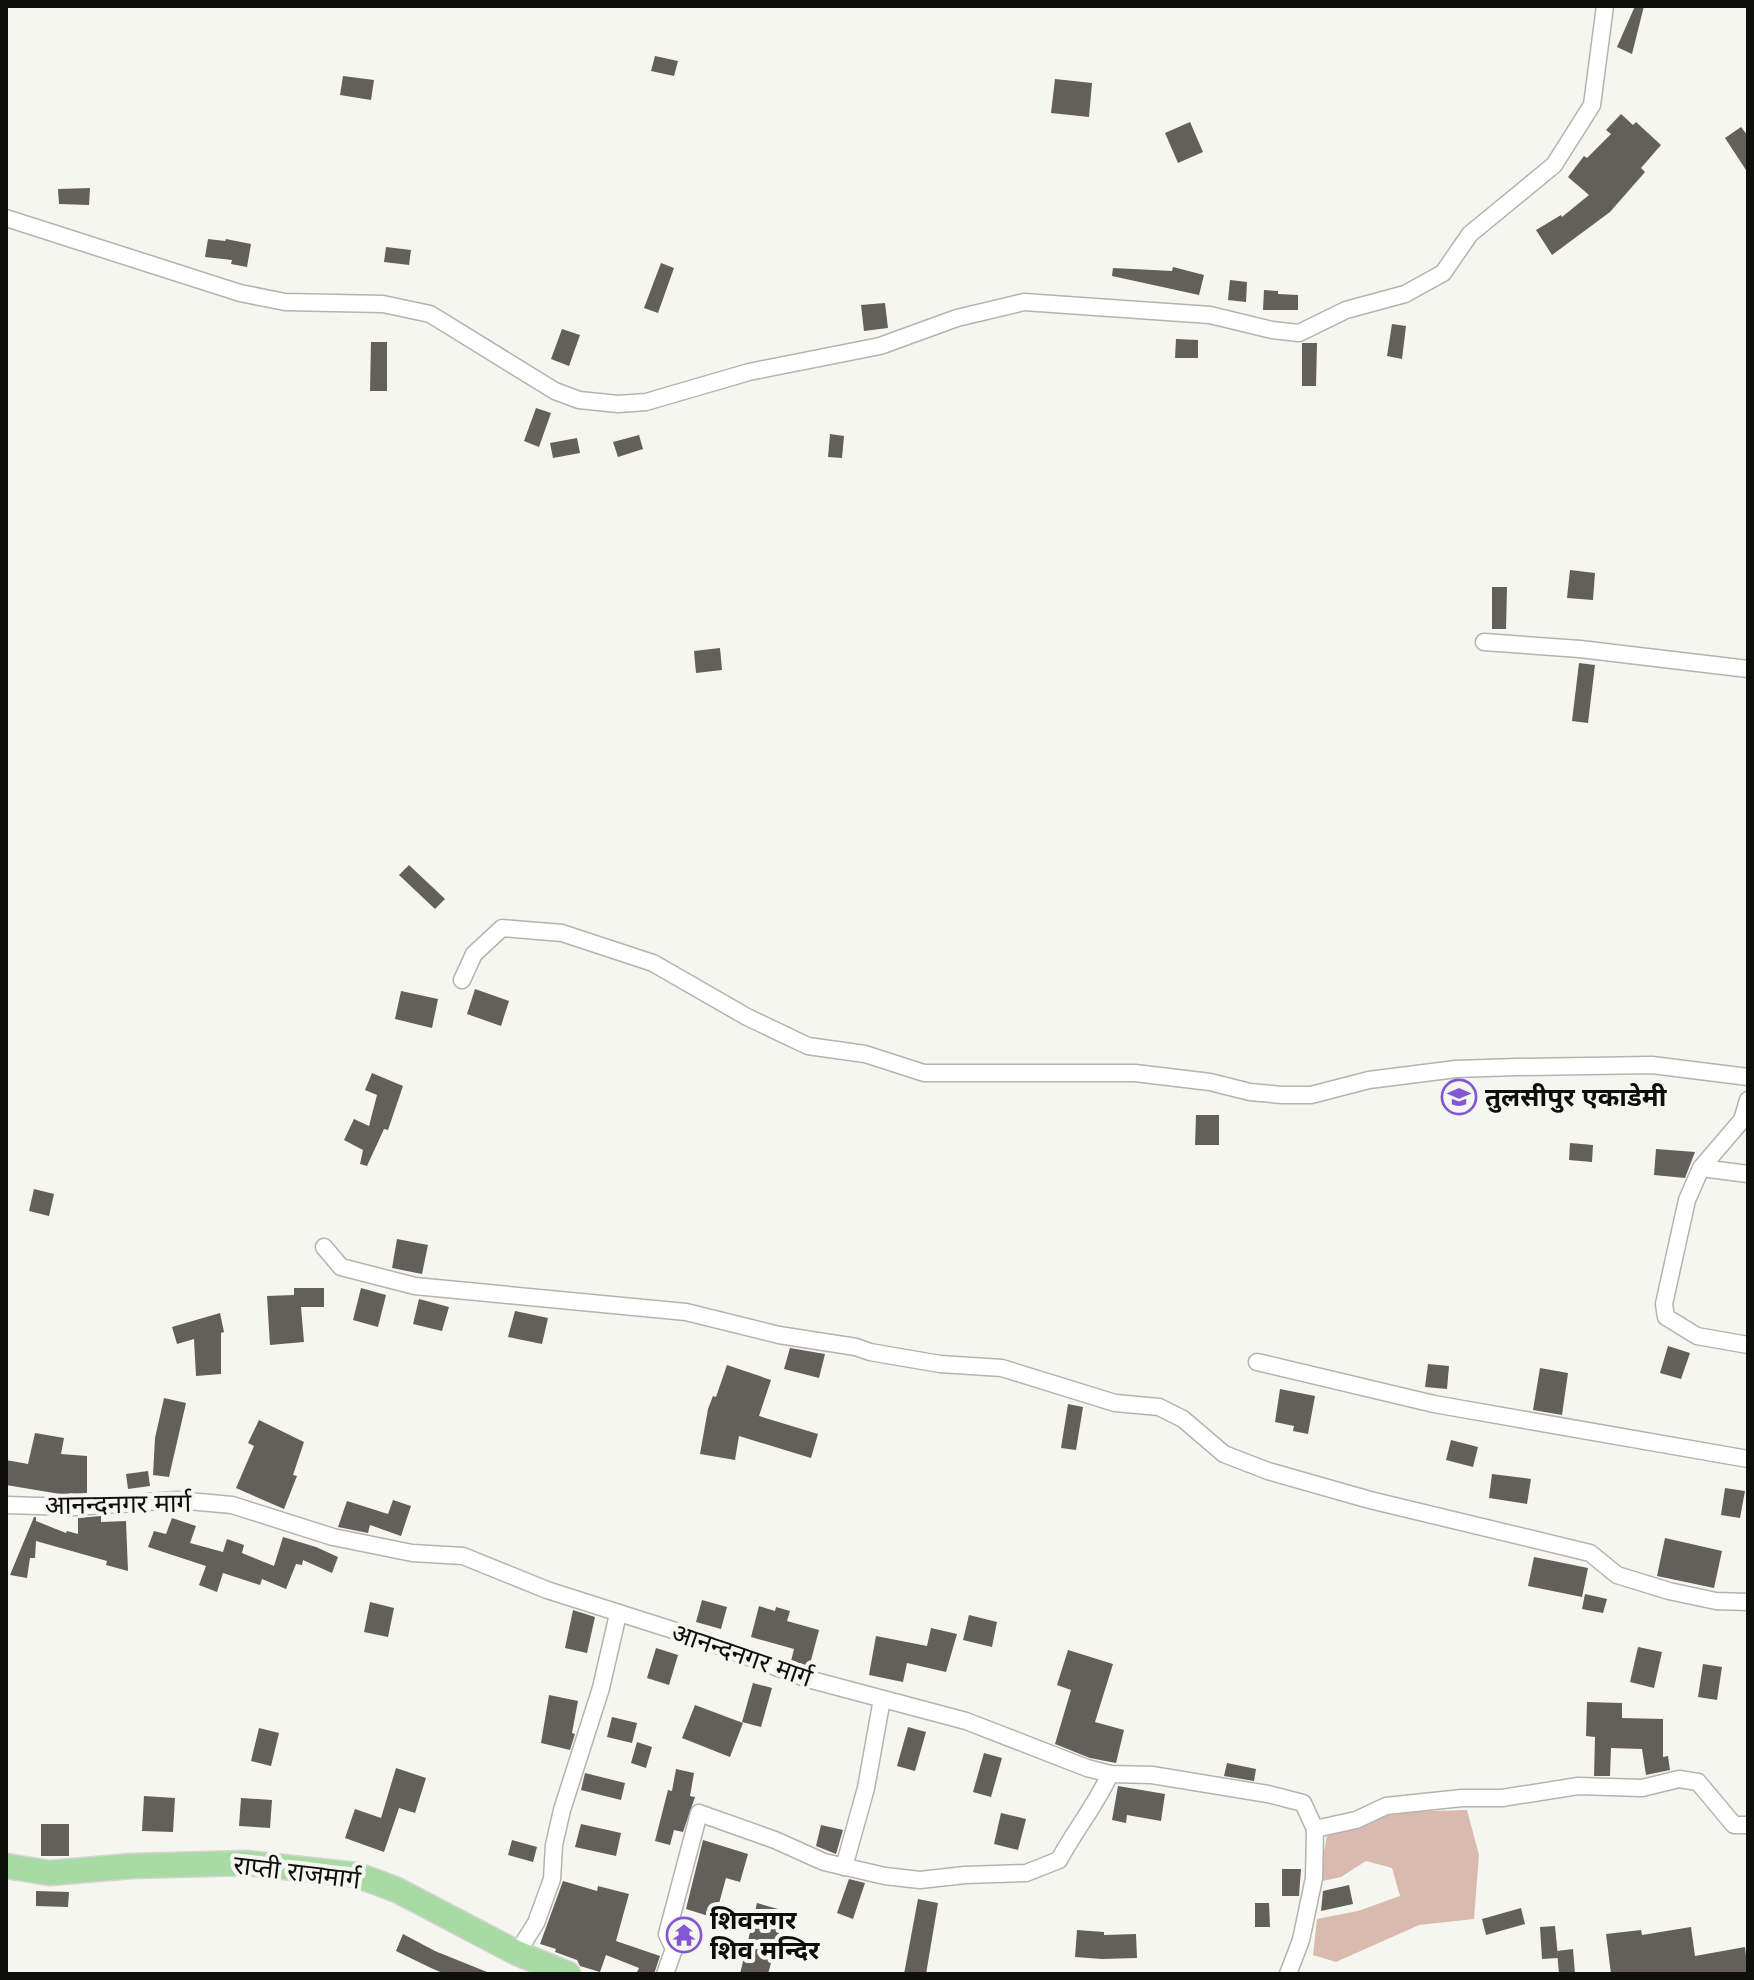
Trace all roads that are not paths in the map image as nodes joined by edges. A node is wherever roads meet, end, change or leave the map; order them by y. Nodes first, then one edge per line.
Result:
1 (1605, 6) edge
2 (6, 218) edge
3 (1484, 642) dead end
4 (1748, 669) edge
5 (462, 980) dead end
6 (1748, 1077) edge
7 (1748, 1100) edge
8 (1701, 1168) junction
9 (1748, 1174) edge
10 (324, 1247) dead end
11 (1748, 1345) edge
12 (1257, 1362) dead end
13 (1748, 1459) edge
14 (6, 1505) edge
15 (1748, 1602) edge
16 (618, 1614) junction
17 (882, 1699) junction
18 (1110, 1774) junction
19 (1748, 1825) edge
20 (1315, 1829) junction
21 (6, 1866) edge
22 (844, 1867) junction
23 (517, 1953) junction
24 (568, 1974) edge
25 (665, 1974) edge
26 (1288, 1974) edge

1 - 2 street
3 - 4 street
5 - 6 street
7 - 8 street
8 - 9 street
8 - 11 street
10 - 15 street
12 - 13 street
14 - 16 street, आनन्दनगर मार्ग
16 - 17 street, आनन्दनगर मार्ग
16 - 23 street
17 - 18 street, आनन्दनगर मार्ग
17 - 22 street
18 - 20 street, आनन्दनगर मार्ग
18 - 22 street
19 - 20 street
20 - 26 street
21 - 23 main road, राप्ती राजमार्ग
22 - 25 street
23 - 24 main road, राप्ती राजमार्ग

